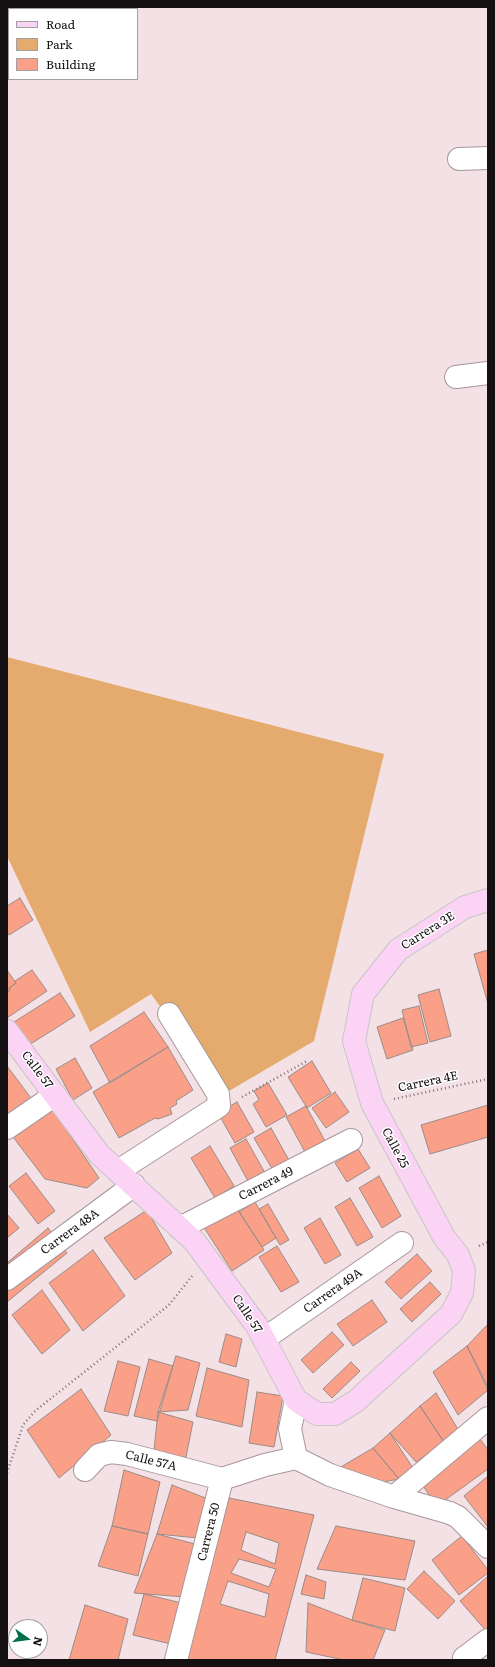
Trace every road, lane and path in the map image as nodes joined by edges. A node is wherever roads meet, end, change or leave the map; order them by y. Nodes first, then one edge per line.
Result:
1 (488, 158) edge
2 (459, 159) dead end
3 (488, 373) edge
4 (456, 377) dead end
5 (488, 900) edge
6 (363, 994) joint
7 (170, 1014) dead end
8 (7, 1031) edge
9 (307, 1061) dead end
10 (488, 1079) edge
11 (55, 1095) junction
12 (372, 1103) junction
13 (219, 1106) junction
14 (7, 1128) edge
15 (351, 1140) dead end
16 (126, 1178) junction
17 (180, 1228) junction
18 (402, 1243) dead end
19 (207, 1258) junction
20 (7, 1279) edge
21 (264, 1339) junction
22 (296, 1400) junction
23 (488, 1418) edge
24 (296, 1458) junction
25 (85, 1470) dead end
26 (7, 1473) edge
27 (222, 1479) junction
28 (394, 1497) junction
29 (488, 1547) edge
30 (488, 1640) edge
31 (464, 1658) dead end
32 (176, 1660) edge

1 - 2 street
3 - 4 street
5 - 6 main road, Carrera 3E
6 - 12 main road, Calle 25
7 - 13 street
8 - 11 main road, Calle 57
9 - 13 path
10 - 12 path, Carrera 4E
11 - 14 street
11 - 16 main road, Calle 57
12 - 22 main road, Calle 25
13 - 16 street, Carrera 48A
15 - 17 street, Carrera 49
16 - 17 main road, Calle 57
16 - 20 street, Carrera 48A
17 - 19 main road, Calle 57
18 - 21 street, Carrera 49A
19 - 21 main road, Calle 57
19 - 26 path
21 - 22 main road, Calle 57
22 - 24 street
23 - 28 street
24 - 27 street
24 - 28 street
25 - 27 street, Calle 57A
27 - 32 street, Carrera 50
28 - 29 street
30 - 31 street

